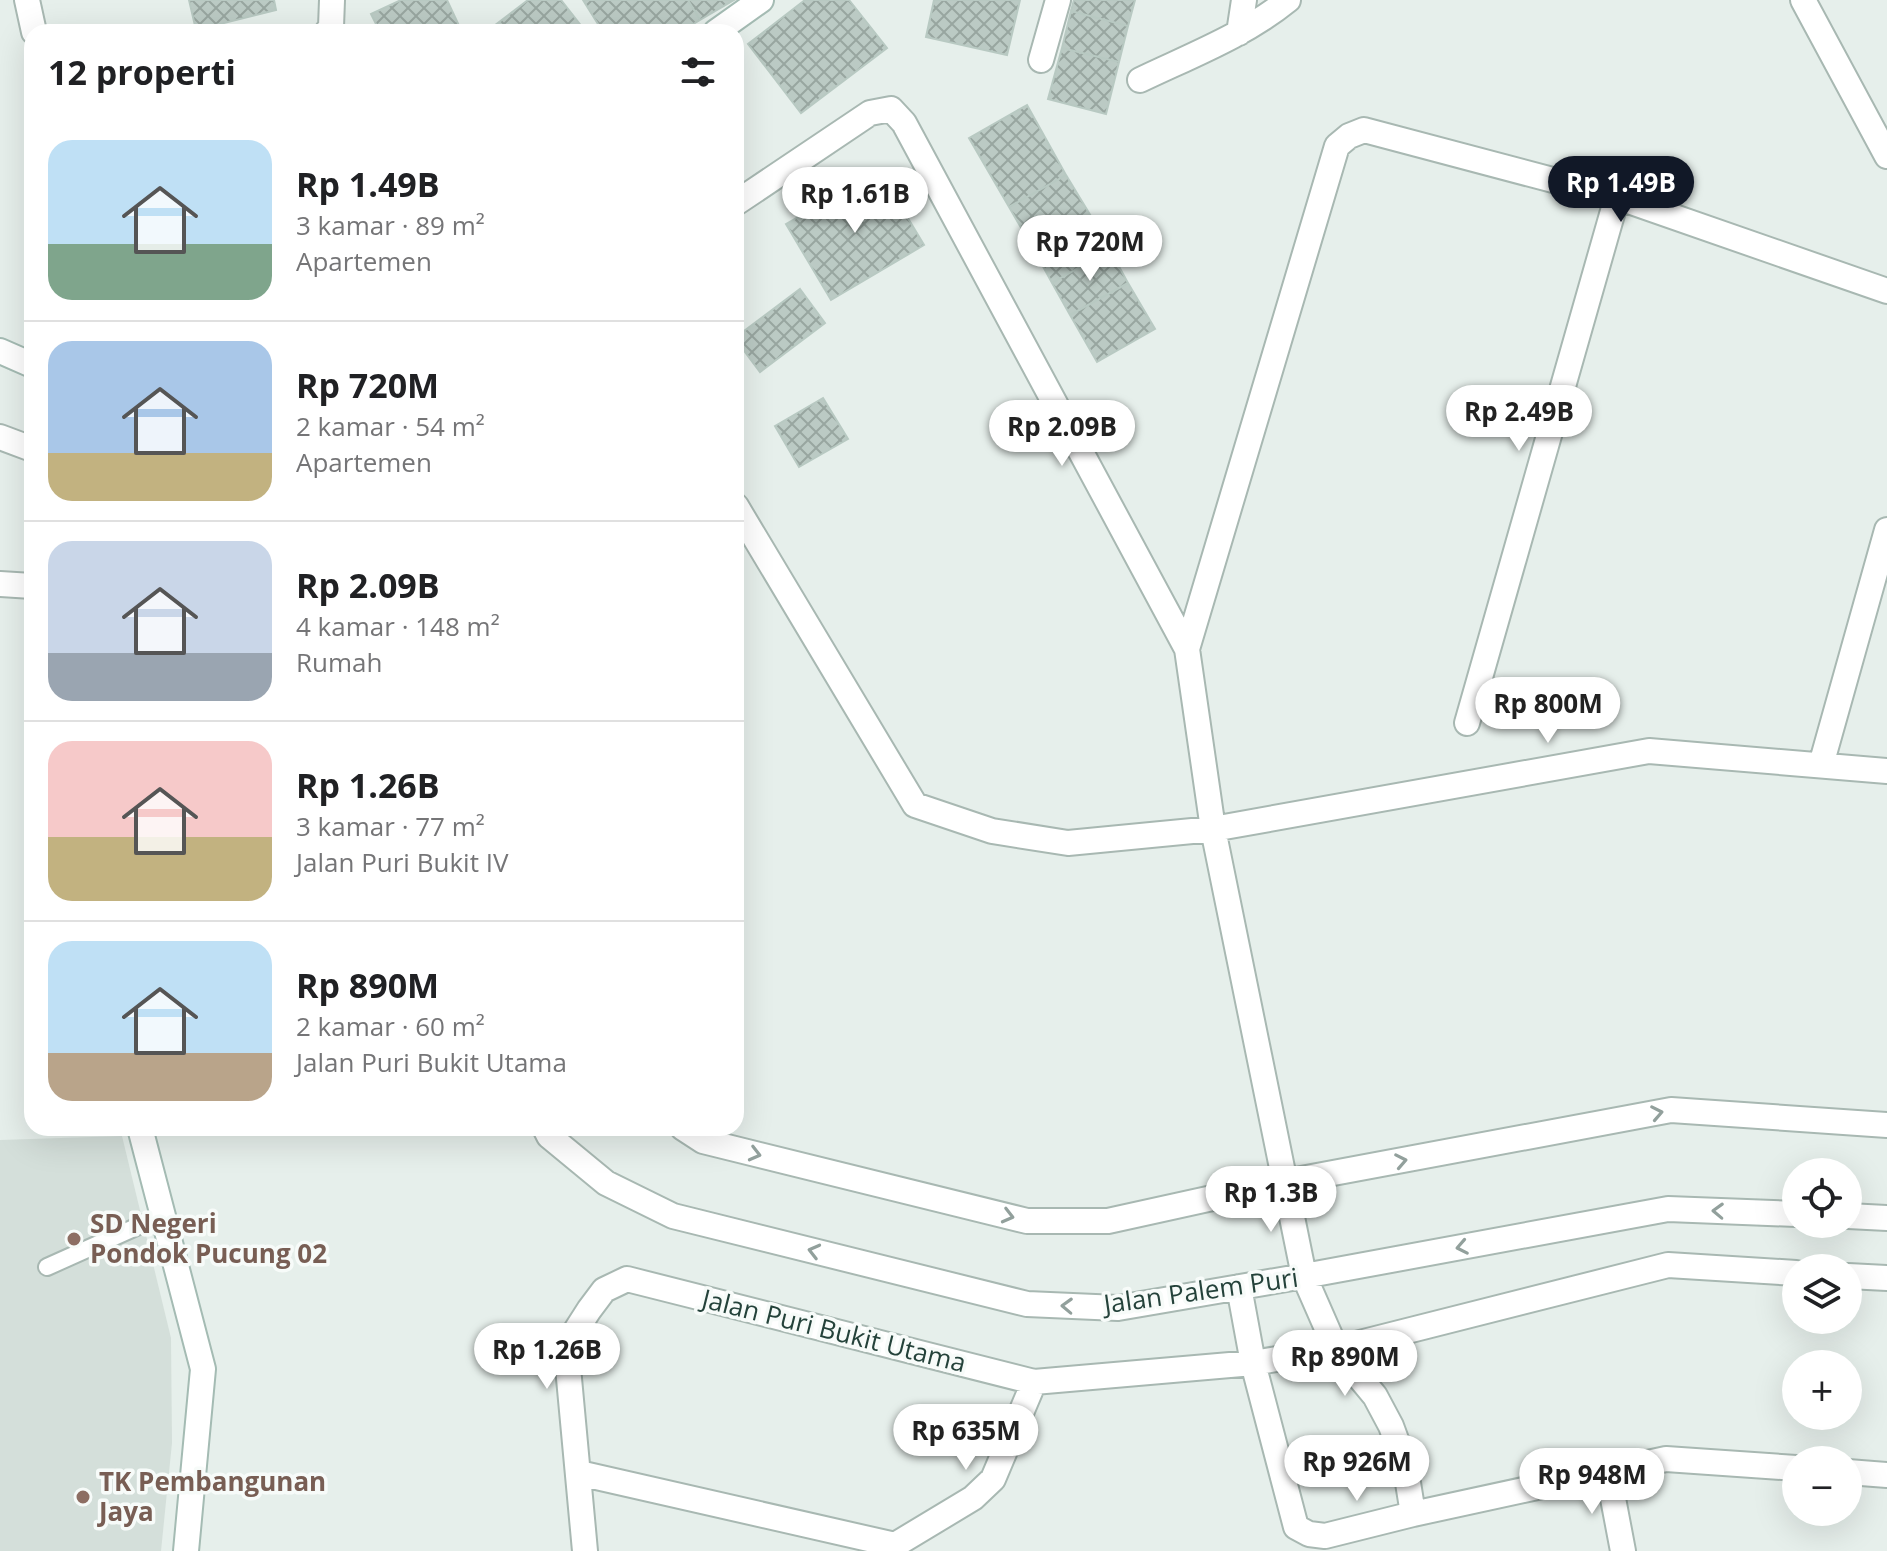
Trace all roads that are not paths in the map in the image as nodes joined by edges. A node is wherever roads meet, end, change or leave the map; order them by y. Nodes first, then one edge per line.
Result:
1 (27, 0) edge
2 (332, 0) edge
3 (761, 0) edge
4 (1058, 0) edge
5 (1244, 0) edge
6 (1288, 0) edge
7 (1803, 0) edge
8 (32, 24) edge
9 (331, 24) edge
10 (727, 24) edge
11 (1239, 33) junction
12 (1041, 60) dead end
13 (1140, 80) dead end
14 (1887, 156) edge
15 (1617, 197) junction
16 (744, 198) edge
17 (1887, 291) edge
18 (0, 351) edge
19 (24, 362) edge
20 (0, 437) edge
21 (24, 446) edge
22 (744, 519) edge
23 (1887, 530) edge
24 (0, 584) edge
25 (24, 586) edge
26 (1187, 649) junction
27 (1467, 723) dead end
28 (1821, 765) junction
29 (1887, 771) edge
30 (1213, 829) junction
31 (1887, 1125) edge
32 (142, 1136) edge
33 (549, 1136) edge
34 (695, 1136) edge
35 (1286, 1188) junction
36 (1782, 1213) edge
37 (163, 1215) junction
38 (1862, 1217) edge
39 (1887, 1218) edge
40 (47, 1267) dead end
41 (1303, 1271) junction
42 (1782, 1272) edge
43 (1862, 1277) edge
44 (1887, 1278) edge
45 (1239, 1287) junction
46 (1336, 1349) junction
47 (1253, 1363) junction
48 (1034, 1382) junction
49 (1782, 1467) edge
50 (1608, 1472) junction
51 (579, 1473) junction
52 (1862, 1473) edge
53 (1887, 1475) edge
54 (1413, 1514) junction
55 (890, 1548) edge
56 (186, 1551) edge
57 (585, 1551) edge
58 (1623, 1551) edge

1 - 8 street
2 - 9 street
3 - 10 street
4 - 12 street
5 - 11 street
6 - 11 street
7 - 14 street
11 - 13 street
15 - 17 street
15 - 26 street
15 - 27 street
16 - 26 street
18 - 19 street
20 - 21 street
22 - 30 street
23 - 28 street
24 - 25 street
26 - 30 street
28 - 29 street
28 - 30 street
30 - 35 street
35 -> 31 street
32 - 37 street
45 -> 33 street, Jalan Palem Puri
34 -> 35 street
35 - 41 street
36 -> 41 street, Jalan Palem Puri
37 - 40 lane
37 - 56 street
38 - 39 street
41 - 45 street, Jalan Palem Puri
41 - 46 street
42 - 46 street, Jalan Puri Bukit Utama
43 - 44 street
45 - 47 street
46 - 47 street, Jalan Puri Bukit Utama
46 - 54 street
47 - 48 street, Jalan Puri Bukit Utama
47 - 54 street
48 - 51 street, Jalan Puri Bukit Utama
48 - 55 street
49 - 50 street
50 - 54 street
50 - 58 street
51 - 55 street
51 - 57 street
52 - 53 street

